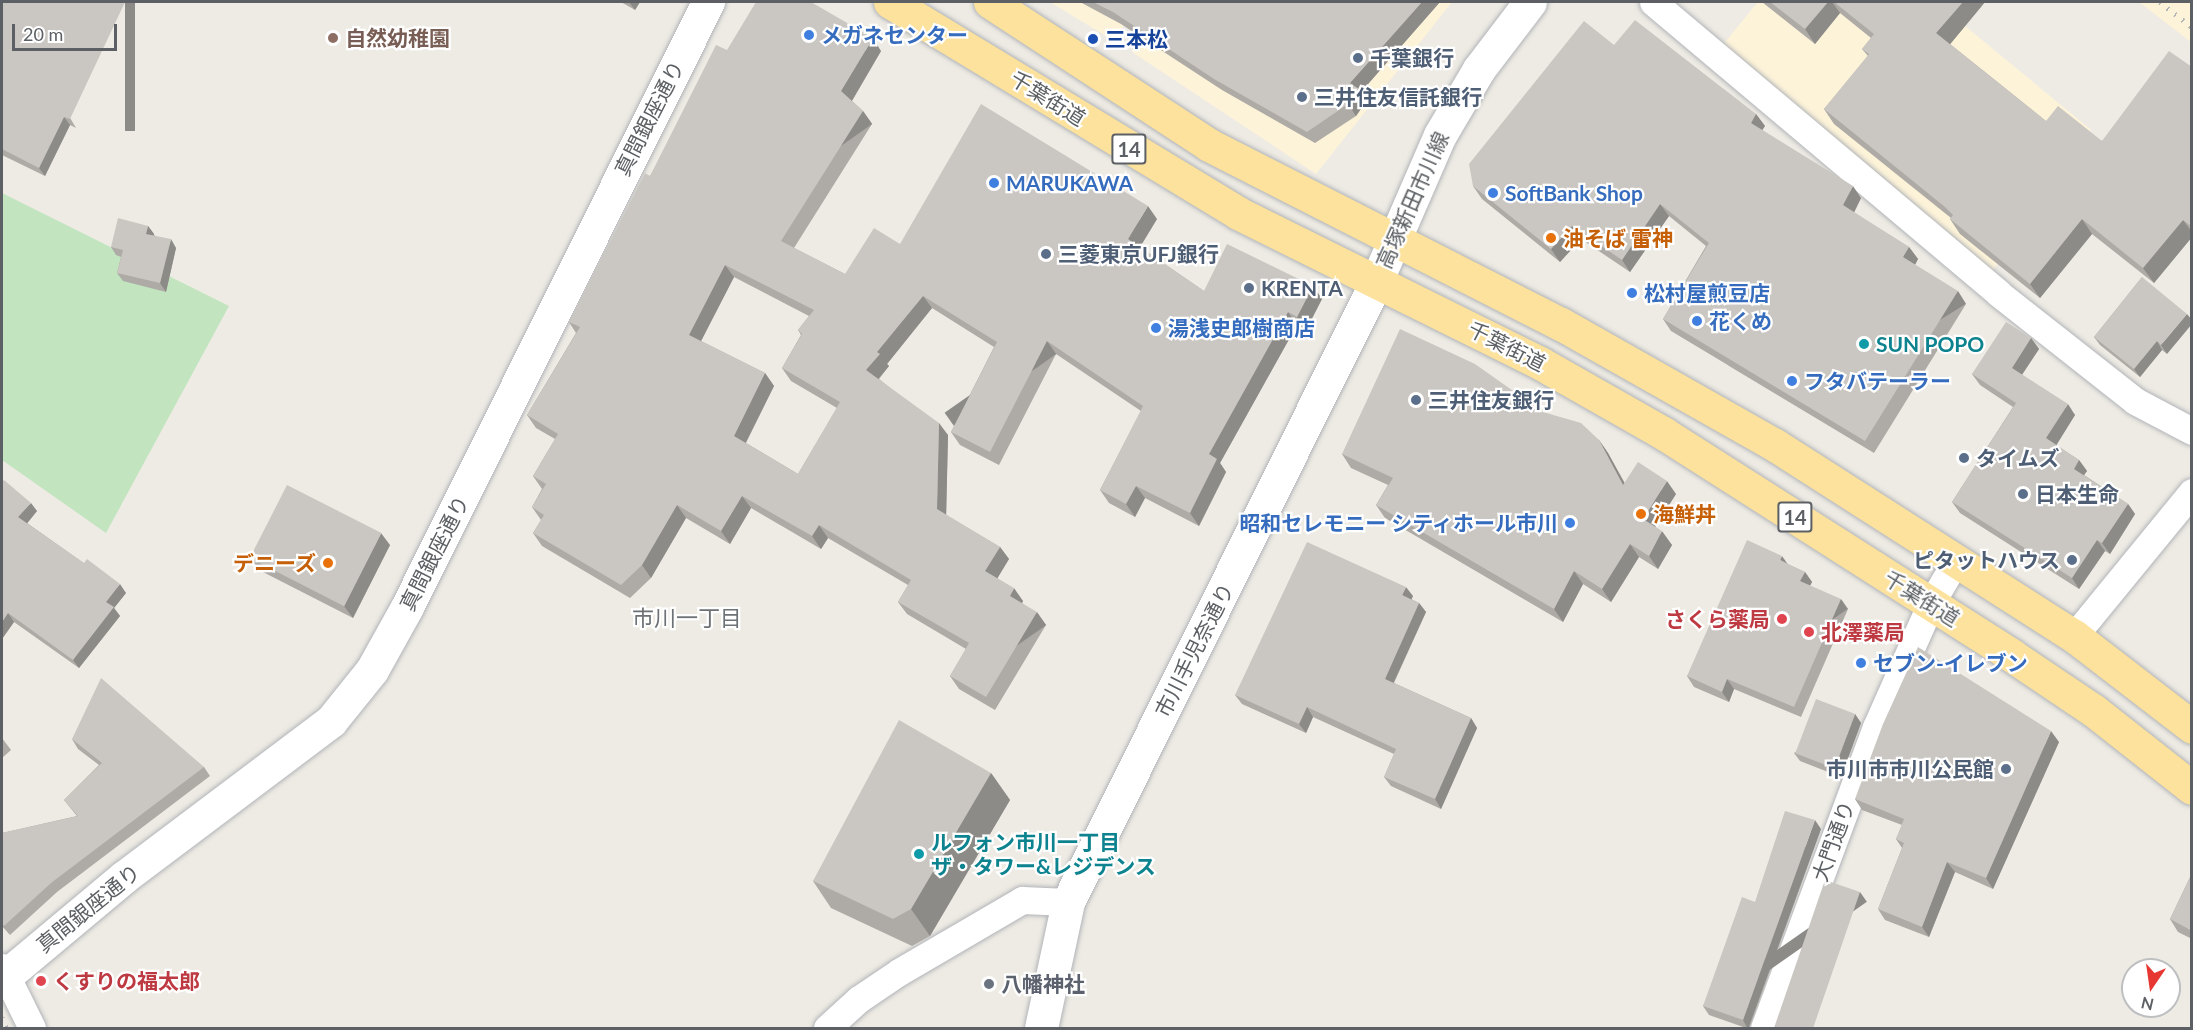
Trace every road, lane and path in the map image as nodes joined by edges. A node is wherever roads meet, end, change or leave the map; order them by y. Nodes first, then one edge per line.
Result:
1 (708, 2) edge
2 (890, 2) edge
3 (990, 2) edge
4 (1530, 2) edge
5 (1653, 2) edge
6 (1394, 240) junction
7 (1376, 282) junction
8 (2192, 431) edge
9 (2192, 492) edge
10 (1958, 559) junction
11 (1931, 603) junction
12 (2074, 636) junction
13 (2192, 727) edge
14 (2192, 788) edge
15 (1068, 902) junction
16 (3, 974) edge
17 (32, 1029) edge
18 (827, 1029) edge
19 (1041, 1029) edge
20 (1764, 1029) edge

1 - 16 street, 真間銀座通り
2 - 7 highway, 千葉街道 / 14
3 - 6 highway, 千葉街道 / 14
4 - 6 street, 高塚新田市川線
5 - 8 street
6 - 7 street, 高塚新田市川線
6 - 10 highway, 千葉街道 / 14
7 - 11 highway, 千葉街道 / 14
7 - 15 street, 市川手児奈通り
9 - 12 street
10 - 11 street, 大門通り
10 - 12 highway, 千葉街道 / 14
11 - 14 highway, 千葉街道 / 14
11 - 20 street, 大門通り
12 - 13 highway, 千葉街道 / 14
15 - 18 street
15 - 19 street, 市川手児奈通り
16 - 17 street

